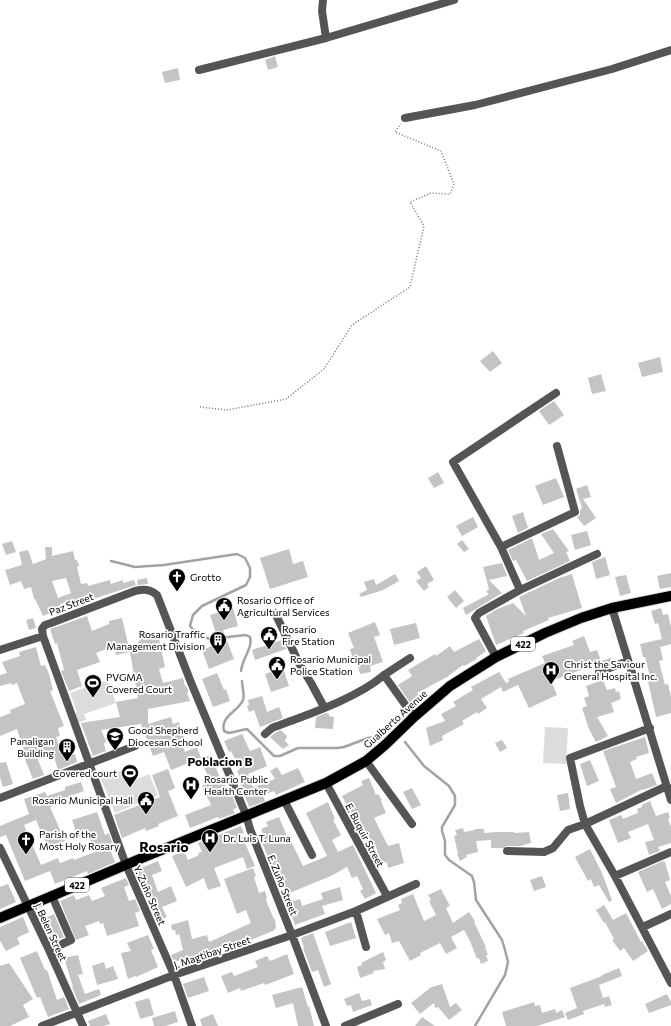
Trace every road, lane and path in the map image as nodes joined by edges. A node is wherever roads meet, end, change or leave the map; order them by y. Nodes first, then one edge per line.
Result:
1 (323, 0) edge
2 (454, 0) edge
3 (326, 38) junction
4 (671, 50) edge
5 (199, 70) dead end
6 (404, 118) joint
7 (556, 393) dead end
8 (200, 407) dead end
9 (557, 446) dead end
10 (501, 547) junction
11 (597, 554) dead end
12 (520, 590) junction
13 (157, 596) joint
14 (671, 596) edge
15 (612, 608) junction
16 (275, 613) dead end
17 (43, 636) junction
18 (0, 650) edge
19 (496, 657) junction
20 (410, 658) dead end
21 (628, 661) junction
22 (599, 672) dead end
23 (384, 675) junction
24 (324, 707) junction
25 (414, 716) junction
26 (650, 728) junction
27 (265, 734) dead end
28 (135, 746) dead end
29 (366, 761) junction
30 (89, 763) junction
31 (667, 779) edge
32 (326, 783) junction
33 (0, 798) edge
34 (284, 800) junction
35 (671, 800) edge
36 (246, 815) junction
37 (412, 824) dead end
38 (585, 824) junction
39 (0, 848) edge
40 (507, 851) dead end
41 (671, 852) edge
42 (312, 855) dead end
43 (126, 864) junction
44 (615, 876) junction
45 (416, 884) dead end
46 (52, 896) junction
47 (387, 896) junction
48 (28, 906) junction
49 (356, 911) junction
50 (671, 914) edge
51 (0, 918) edge
52 (643, 927) junction
53 (292, 935) junction
54 (366, 948) dead end
55 (49, 950) junction
56 (174, 975) junction
57 (671, 983) edge
58 (398, 1004) dead end
59 (76, 1012) junction
60 (42, 1026) edge
61 (83, 1026) edge
62 (192, 1026) edge
63 (326, 1026) edge
64 (345, 1026) edge

1 - 3 street
2 - 3 street
3 - 5 street
4 - 6 street
6 - 8 path
7 - 10 street
9 - 10 street
10 - 12 street
11 - 12 street
12 - 19 street
13 - 17 street, Paz Street
13 - 36 street, E. Zuño Street
14 - 15 main road, Gualberto Avenue / 422
15 - 19 main road, Gualberto Avenue / 422
15 - 21 street
16 - 24 street
17 - 18 street
17 - 30 street, Y. Zuño Street
19 - 25 main road, Gualberto Avenue / 422
20 - 23 street
21 - 22 street
21 - 26 street
23 - 24 street
23 - 25 street
24 - 27 street
25 - 29 main road, Gualberto Avenue / 422
26 - 31 street
26 - 38 street
28 - 30 street
29 - 32 main road, Gualberto Avenue / 422
29 - 37 street
30 - 33 street
30 - 43 street, Y. Zuño Street
31 - 35 street
31 - 38 street
32 - 34 main road, Gualberto Avenue / 422
32 - 47 street, E. Buquir Street
34 - 36 main road, Gualberto Avenue / 422
34 - 42 street
36 - 43 main road, Gualberto Avenue / 422
36 - 53 street, E. Zuño Street
38 - 40 street
38 - 44 street
39 - 48 street, J. Belen Street
41 - 44 street
43 - 46 main road, Gualberto Avenue / 422
43 - 56 street, Y. Zuño Street
44 - 52 street
45 - 47 street, J. Magtibay Street
46 - 48 main road, Gualberto Avenue / 422
46 - 55 street
47 - 49 street, J. Magtibay Street
48 - 51 main road, Gualberto Avenue / 422
48 - 55 street, J. Belen Street
49 - 53 street, J. Magtibay Street
49 - 54 street
50 - 52 street
52 - 57 street
53 - 56 street, J. Magtibay Street
53 - 63 street, E. Zuño Street
55 - 59 street, J. Belen Street
56 - 59 street, J. Magtibay Street
56 - 62 street, Y. Zuño Street
58 - 64 street
59 - 60 street, J. Magtibay Street
59 - 61 street, J. Belen Street

